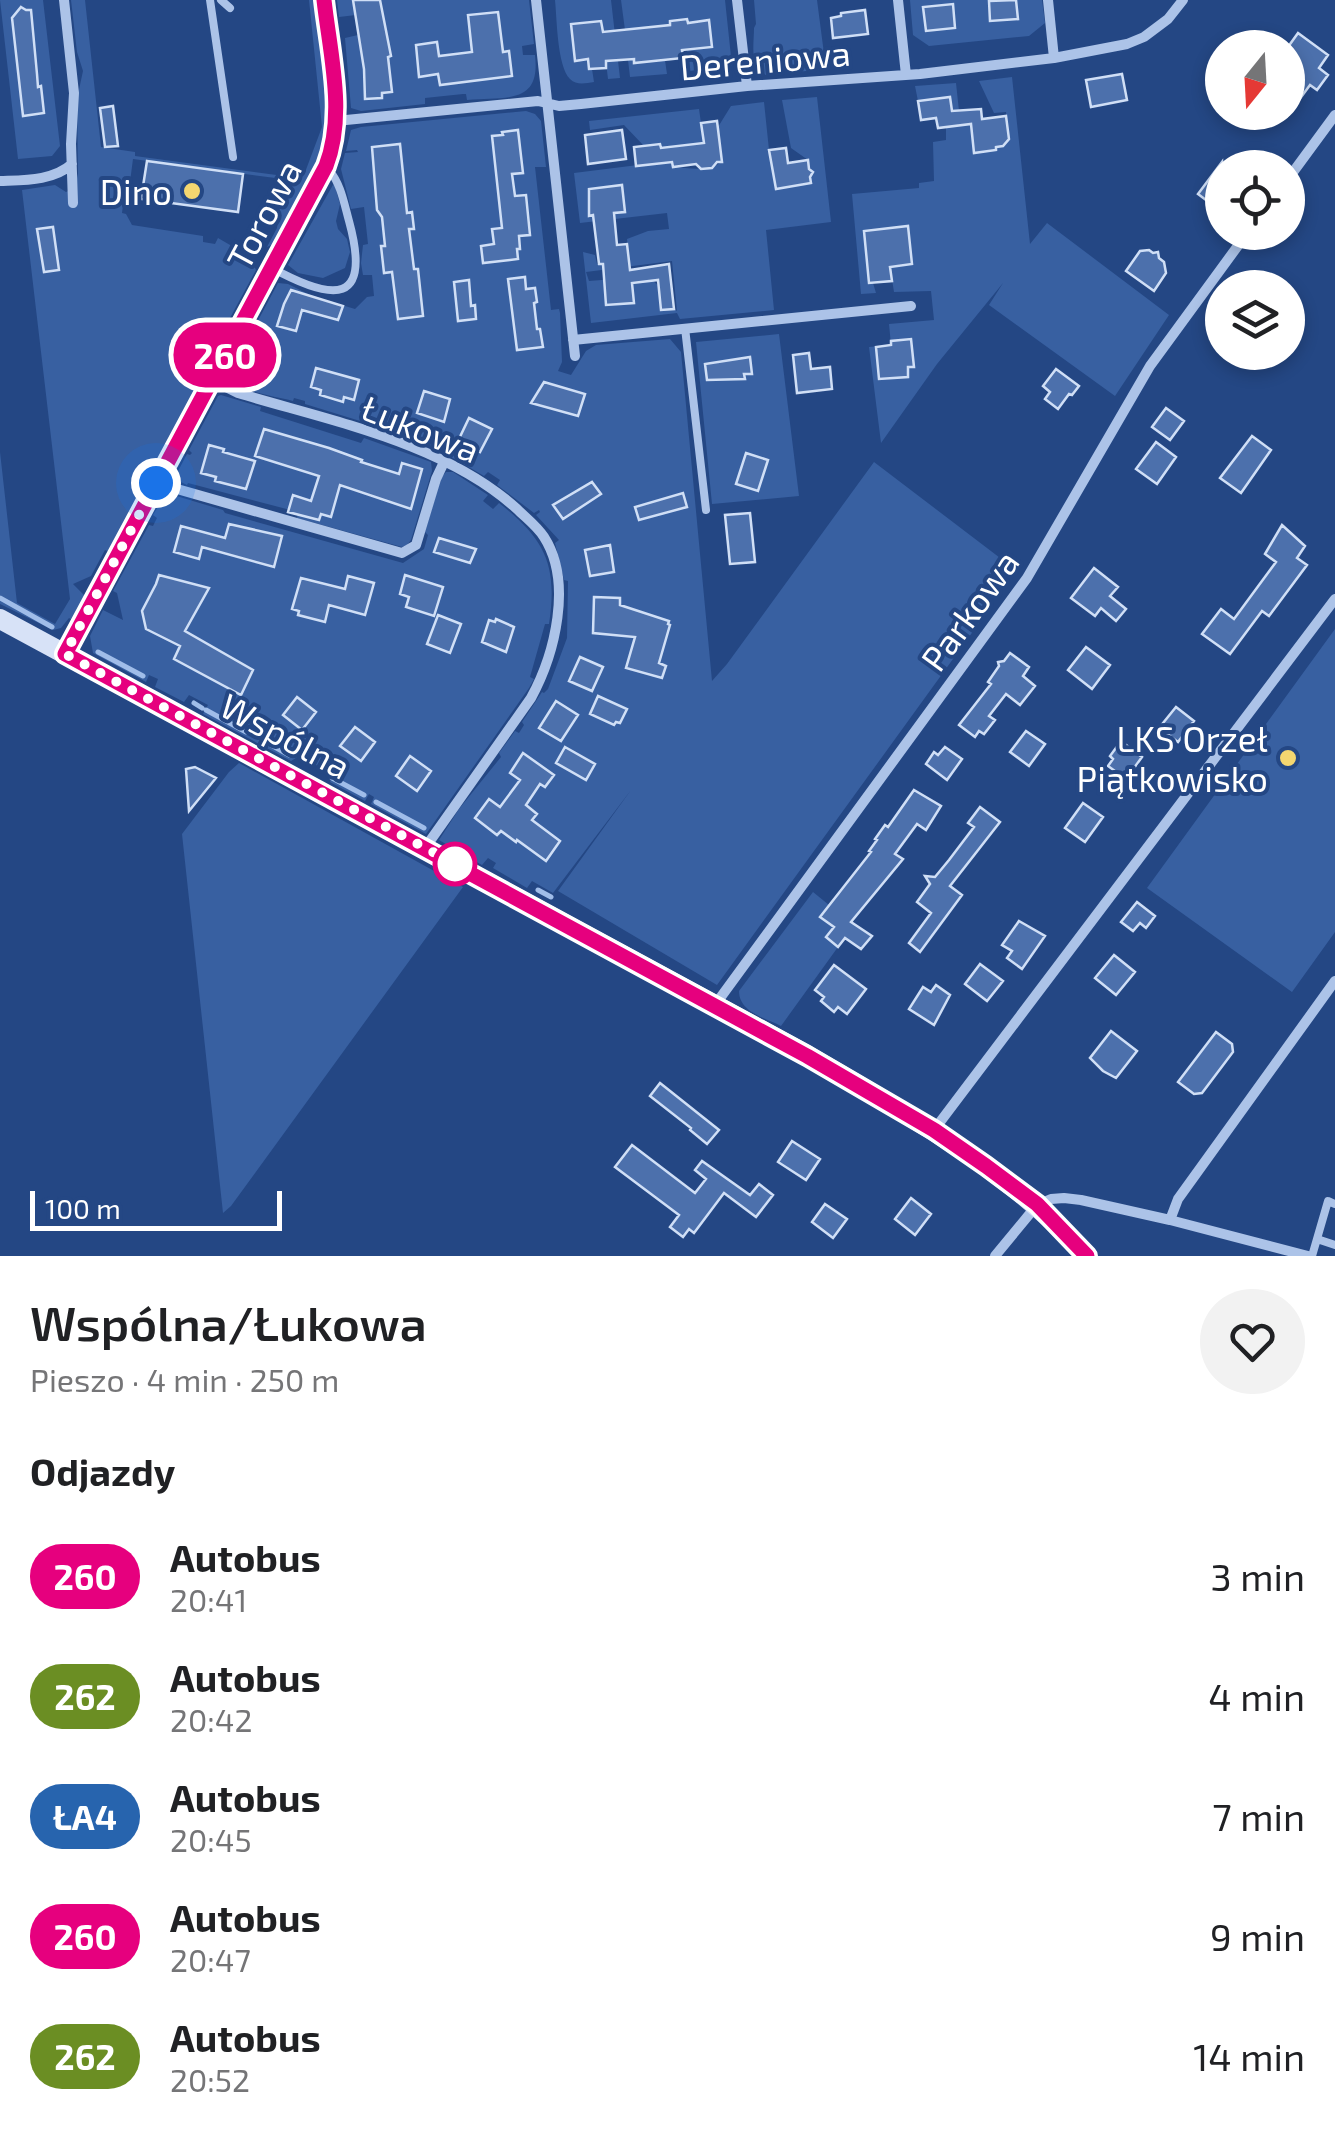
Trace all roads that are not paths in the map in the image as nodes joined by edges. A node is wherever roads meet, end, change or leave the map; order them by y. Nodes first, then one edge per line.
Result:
1 (64, 0) edge
2 (210, 0) edge
3 (221, 0) edge
4 (324, 0) edge
5 (536, 0) edge
6 (738, 0) edge
7 (898, 0) edge
8 (1048, 0) edge
9 (1180, 2) edge
10 (230, 8) dead end
11 (1054, 58) junction
12 (906, 75) junction
13 (747, 86) junction
14 (547, 104) junction
15 (1335, 115) edge
16 (336, 121) junction
17 (1305, 156) edge
18 (234, 157) dead end
19 (72, 164) junction
20 (326, 166) junction
21 (0, 181) edge
22 (73, 203) dead end
23 (1235, 250) edge
24 (272, 268) junction
25 (911, 306) dead end
26 (685, 328) junction
27 (573, 340) junction
28 (575, 356) dead end
29 (212, 380) junction
30 (445, 460) junction
31 (156, 483) junction
32 (706, 510) dead end
33 (1335, 599) edge
34 (0, 619) edge
35 (65, 654) junction
36 (425, 848) junction
37 (1335, 981) edge
38 (714, 1006) junction
39 (934, 1130) junction
40 (1037, 1204) junction
41 (1335, 1204) edge
42 (1170, 1220) junction
43 (1317, 1239) junction
44 (1335, 1245) edge
45 (995, 1256) edge
46 (1087, 1256) edge
47 (1310, 1256) edge

1 - 19 street
2 - 18 lane
3 - 10 lane
4 - 16 street, Torowa
5 - 14 street
6 - 13 street
7 - 12 street
8 - 11 street
9 - 11 street, Dereniowa
11 - 12 street, Dereniowa
12 - 13 street, Dereniowa
13 - 14 street, Dereniowa
14 - 16 street, Dereniowa
14 - 27 street
15 - 17 street
16 - 20 street, Torowa
19 - 21 street
19 - 22 street
20 - 24 street, Torowa
20 - 24 lane
23 - 38 street, Parkowa
24 - 29 street, Torowa
25 - 26 street
26 - 27 street
26 - 32 lane
27 - 28 street
29 - 30 street, Łukowa
29 - 31 street, Torowa
30 - 31 street
30 - 36 street, Łukowa
31 - 35 street, Torowa
33 - 39 street
34 - 35 street, Wspólna
35 - 36 street, Wspólna
36 - 38 street, Wspólna
37 - 42 street
38 - 39 street, Wspólna
39 - 40 street, Wspólna
40 - 42 street
40 - 45 street
40 - 46 street, Wspólna
41 - 43 lane
42 - 47 street
43 - 44 lane
43 - 47 lane

